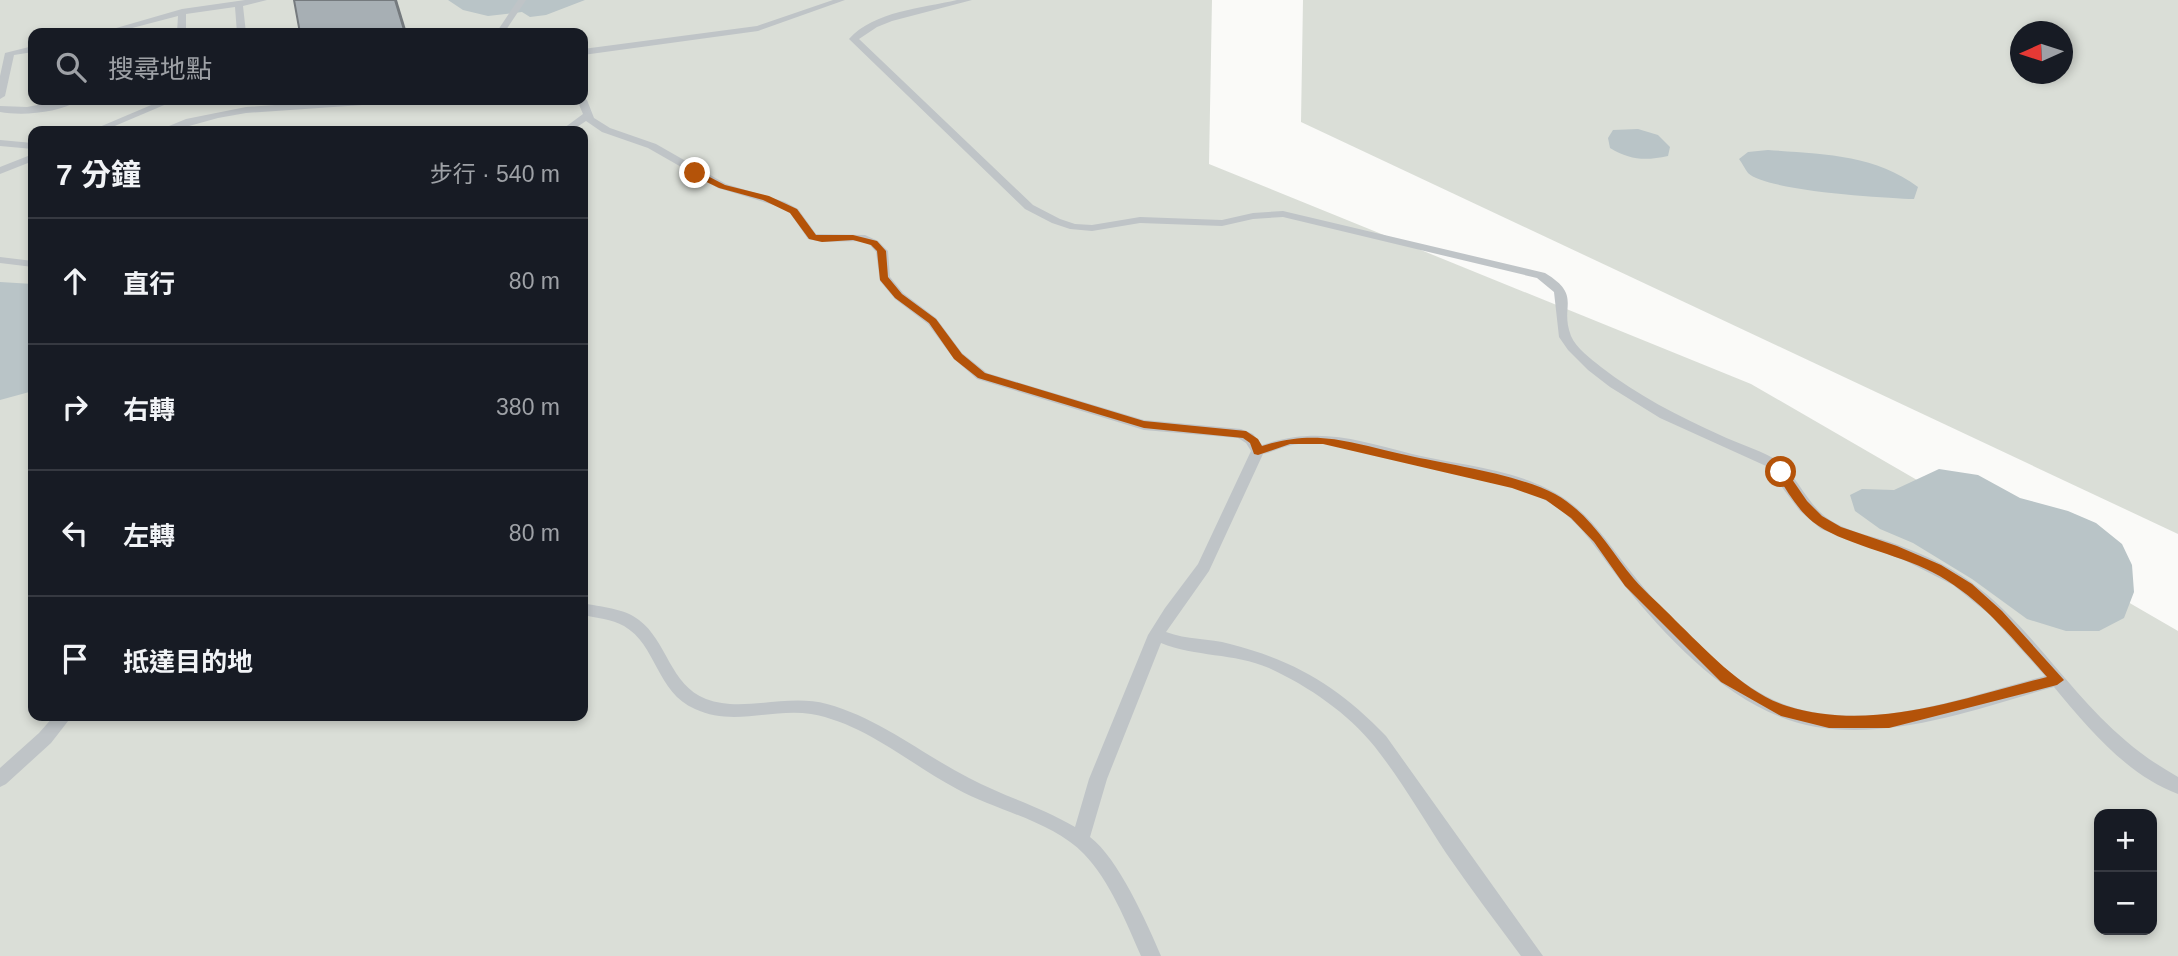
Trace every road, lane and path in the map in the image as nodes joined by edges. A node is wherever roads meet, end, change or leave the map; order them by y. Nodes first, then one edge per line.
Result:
1 (263, 0) edge
2 (522, 0) edge
3 (841, 0) edge
4 (968, 0) edge
5 (239, 5) junction
6 (182, 12) junction
7 (131, 28) edge
8 (182, 28) edge
9 (241, 28) edge
10 (504, 28) edge
11 (28, 50) edge
12 (588, 51) edge
13 (0, 96) edge
14 (44, 105) edge
15 (159, 105) edge
16 (273, 105) edge
17 (584, 105) edge
18 (0, 109) edge
19 (589, 115) junction
20 (107, 126) edge
21 (175, 126) edge
22 (572, 126) edge
23 (0, 143) edge
24 (28, 146) edge
25 (28, 159) edge
26 (0, 171) edge
27 (0, 260) edge
28 (28, 263) edge
29 (1258, 451) junction
30 (588, 610) edge
31 (1156, 635) junction
32 (2057, 680) junction
33 (60, 721) edge
34 (0, 779) edge
35 (2178, 786) edge
36 (1080, 841) junction
37 (1152, 956) edge
38 (1533, 956) edge

1 - 5 lane
2 - 10 lane
3 - 12 lane
4 - 32 lane
5 - 6 lane
5 - 9 lane
6 - 7 lane
6 - 8 lane
11 - 13 lane
14 - 18 lane
15 - 20 lane
16 - 21 lane
17 - 19 lane
19 - 22 lane
19 - 29 lane
23 - 24 lane
25 - 26 lane
27 - 28 lane
29 - 31 lane
29 - 32 lane
30 - 36 lane
31 - 36 lane
31 - 38 lane
32 - 35 lane
33 - 34 lane
36 - 37 lane

